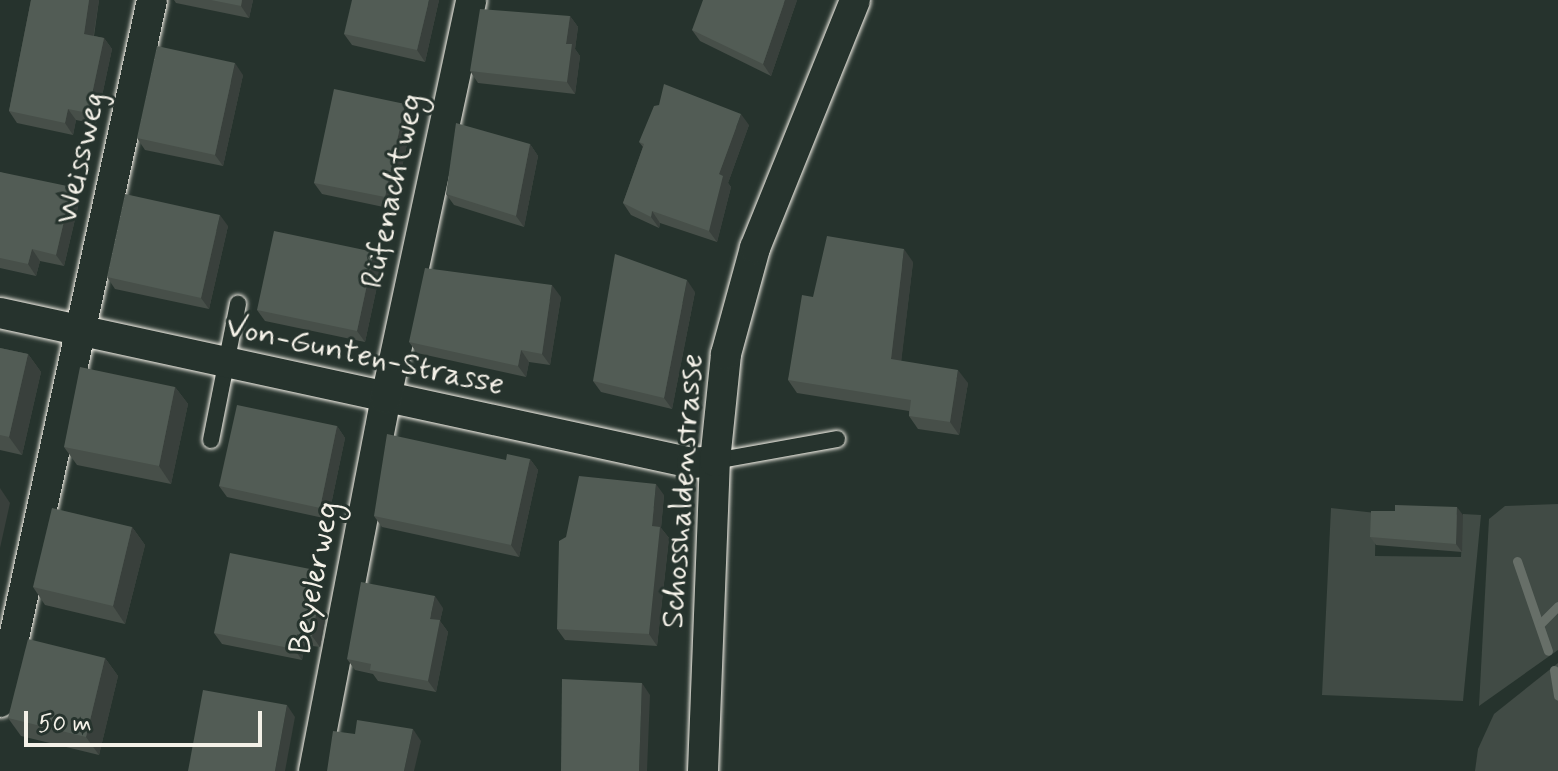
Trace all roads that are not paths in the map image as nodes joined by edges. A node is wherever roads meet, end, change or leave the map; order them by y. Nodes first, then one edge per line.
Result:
1 (152, 0) edge
2 (471, 0) edge
3 (855, 0) edge
4 (238, 304) dead end
5 (0, 313) edge
6 (80, 331) junction
7 (225, 363) junction
8 (386, 398) junction
9 (837, 439) dead end
10 (211, 440) dead end
11 (715, 461) junction
12 (0, 702) edge
13 (314, 771) edge
14 (703, 771) edge

1 - 6 street, Weissweg
2 - 8 street, Rüfenachtweg
3 - 11 street, Schosshaldenstrasse
4 - 7 lane
5 - 6 street, Von-Gunten-Strasse
6 - 7 street, Von-Gunten-Strasse
6 - 12 street, Weissweg
7 - 8 street, Von-Gunten-Strasse
7 - 10 lane
8 - 11 street, Von-Gunten-Strasse
8 - 13 street, Beyelerweg
9 - 11 lane
11 - 14 street, Schosshaldenstrasse

